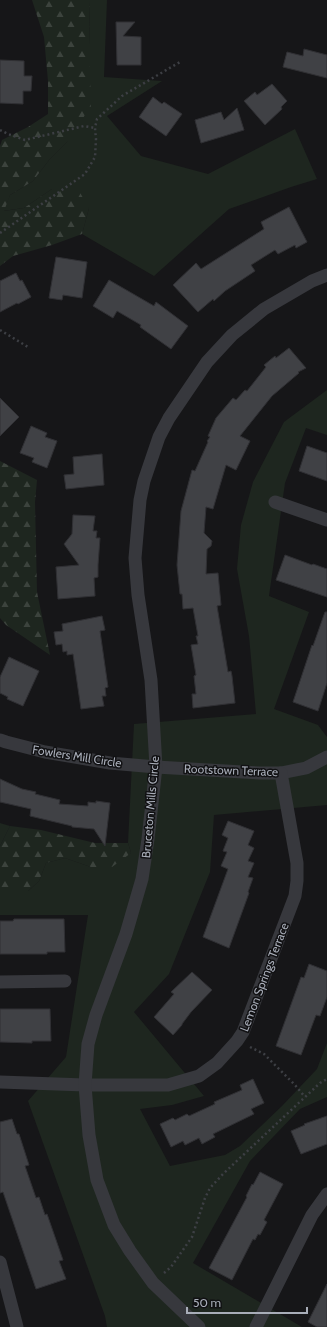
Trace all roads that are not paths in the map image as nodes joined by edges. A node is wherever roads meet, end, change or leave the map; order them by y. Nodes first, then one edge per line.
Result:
1 (327, 275) edge
2 (275, 502) dead end
3 (327, 520) edge
4 (0, 740) edge
5 (327, 757) edge
6 (156, 767) junction
7 (281, 773) junction
8 (64, 981) dead end
9 (0, 982) edge
10 (0, 1082) edge
11 (85, 1085) junction
12 (327, 1194) edge
13 (0, 1262) edge
14 (18, 1327) edge
15 (199, 1327) edge
16 (256, 1327) edge

1 - 6 street, Bruceton Mills Circle
2 - 3 street
4 - 6 street, Fowlers Mill Circle
5 - 7 street, Rootstown Terrace
6 - 7 street, Rootstown Terrace
6 - 11 street, Bruceton Mills Circle
7 - 11 street, Lemon Springs Terrace
8 - 9 street
10 - 11 street, Lemon Springs Terrace
11 - 15 street, Bruceton Mills Circle
12 - 16 street
13 - 14 street

